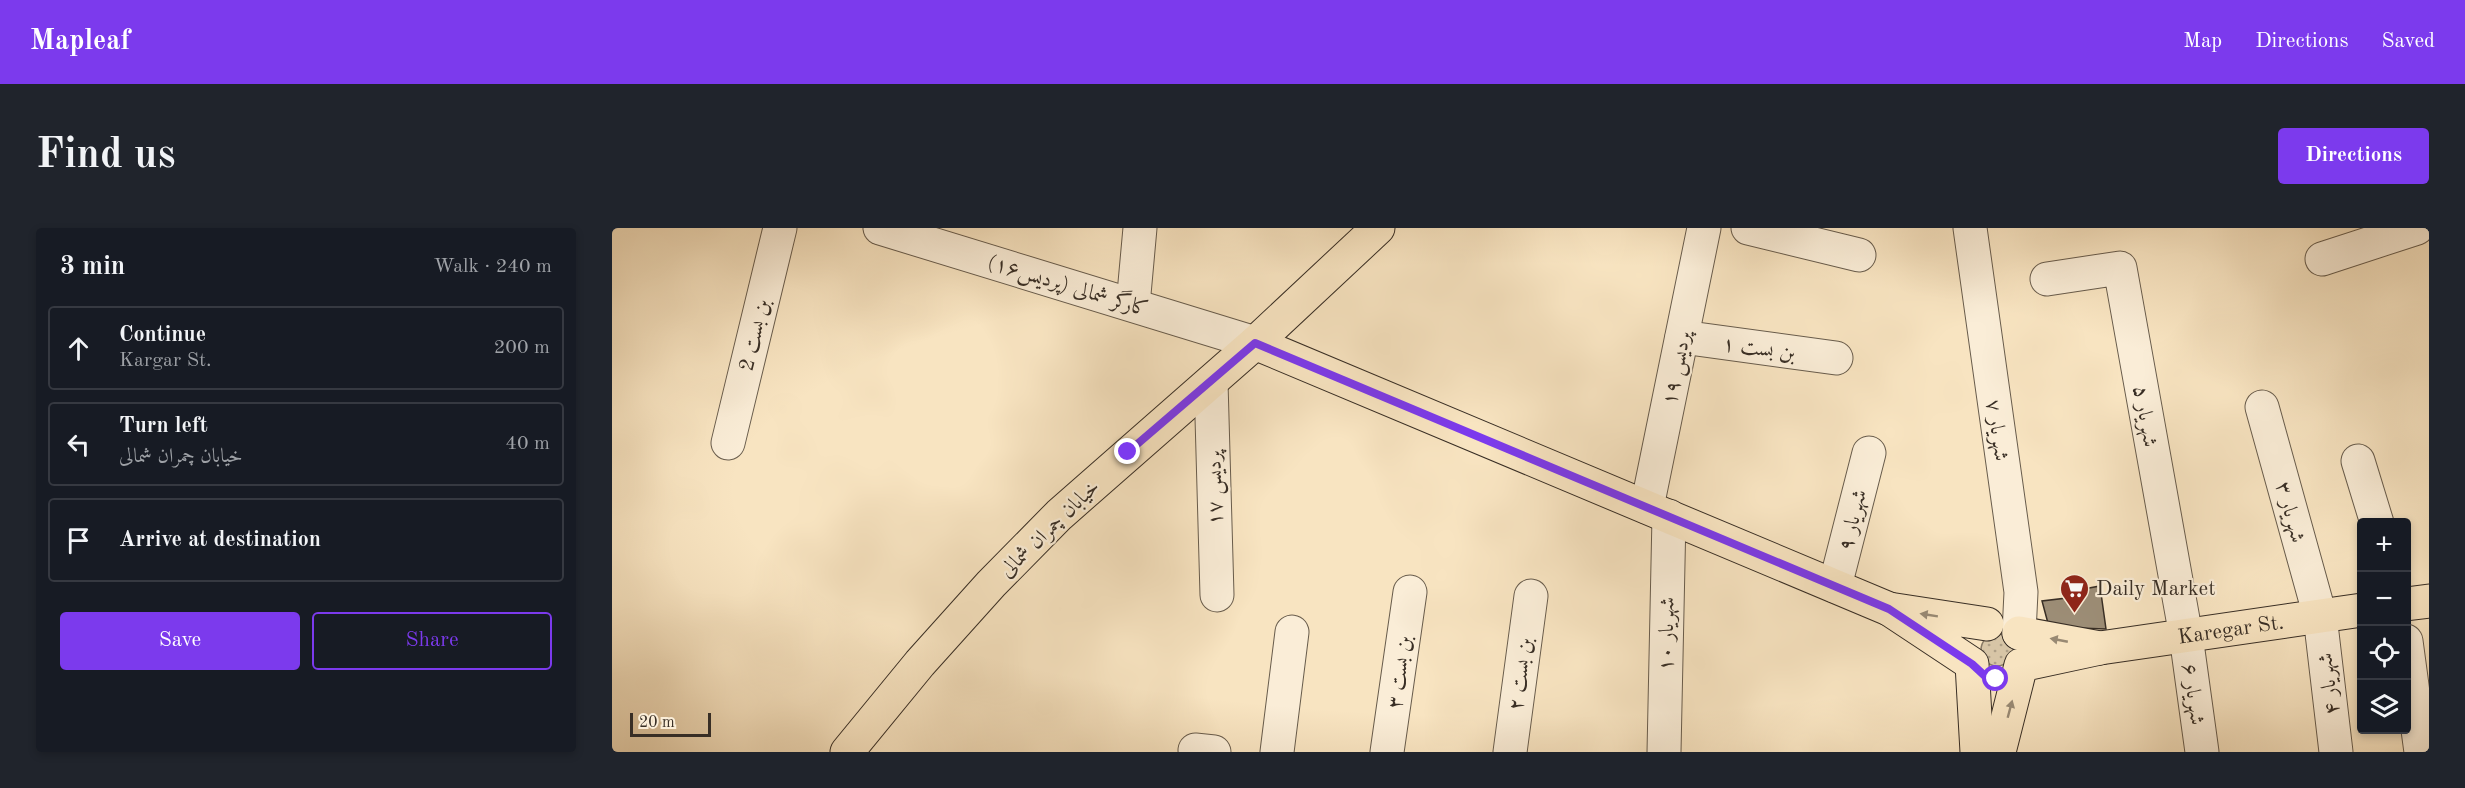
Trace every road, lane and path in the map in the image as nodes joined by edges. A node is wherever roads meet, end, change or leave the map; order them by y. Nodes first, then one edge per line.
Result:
1 (780, 228) edge
2 (1140, 228) edge
3 (1378, 228) edge
4 (1704, 228) edge
5 (1748, 228) edge
6 (1970, 228) edge
7 (2417, 228) edge
8 (897, 230) edge
9 (1859, 255) dead end
10 (2322, 259) dead end
11 (2047, 279) dead end
12 (1133, 305) junction
13 (1682, 338) junction
14 (1255, 343) junction
15 (1836, 358) dead end
16 (1211, 382) junction
17 (2262, 407) dead end
18 (728, 443) dead end
19 (1869, 453) dead end
20 (2358, 461) dead end
21 (1658, 512) junction
22 (2376, 518) edge
23 (1835, 586) junction
24 (1410, 592) dead end
25 (1217, 595) dead end
26 (1531, 596) dead end
27 (2429, 601) edge
28 (2411, 603) edge
29 (1889, 609) junction
30 (2357, 611) edge
31 (2320, 616) junction
32 (1987, 624) junction
33 (1292, 632) dead end
34 (2019, 633) junction
35 (2186, 636) junction
36 (2100, 648) junction
37 (1972, 664) junction
38 (2021, 665) junction
39 (2411, 677) edge
40 (847, 752) edge
41 (1277, 752) edge
42 (1387, 752) edge
43 (1510, 752) edge
44 (1664, 752) edge
45 (1977, 752) edge
46 (1999, 752) edge
47 (2202, 752) edge
48 (2336, 752) edge
49 (2421, 752) edge

1 - 18 street, بن بست 2
2 - 12 street
3 - 14 main road, خیابان چمران شمالی
4 - 13 street, پردیس ۱۹
5 - 9 street
6 - 34 street, شهریار ۷
7 - 10 street
8 - 12 street, کارگر شمالی (پردیس۱۶)
11 - 35 street, شهریار ۵
12 - 14 street, کارگر شمالی (پردیس۱۶)
13 - 15 street, بن بست ۱
13 - 21 street, پردیس ۱۹
14 - 16 main road, خیابان چمران شمالی
14 - 21 main road
16 - 25 street, پردیس ۱۷
16 - 40 main road, خیابان چمران شمالی
17 - 31 street, شهریار ۳
19 - 23 street, شهریار ۹
20 - 22 street
21 - 23 main road
21 - 44 street, شهریار ۱۰
23 - 29 main road
24 - 42 street, بن بست ۳
26 - 43 street, بن بست ۲
27 - 28 main road
32 -> 29 main road
29 - 37 main road
30 - 31 main road, Karegar St.
31 - 35 main road, Karegar St.
31 - 48 street, شهریار ۴
32 - 34 main road
32 - 37 main road
33 - 41 street
36 -> 34 main road
34 - 38 main road
35 - 36 main road, Karegar St.
35 - 47 street, شهریار ۶
36 - 38 main road
37 - 38 main road
37 - 45 main road
46 -> 38 main road
39 - 49 street

